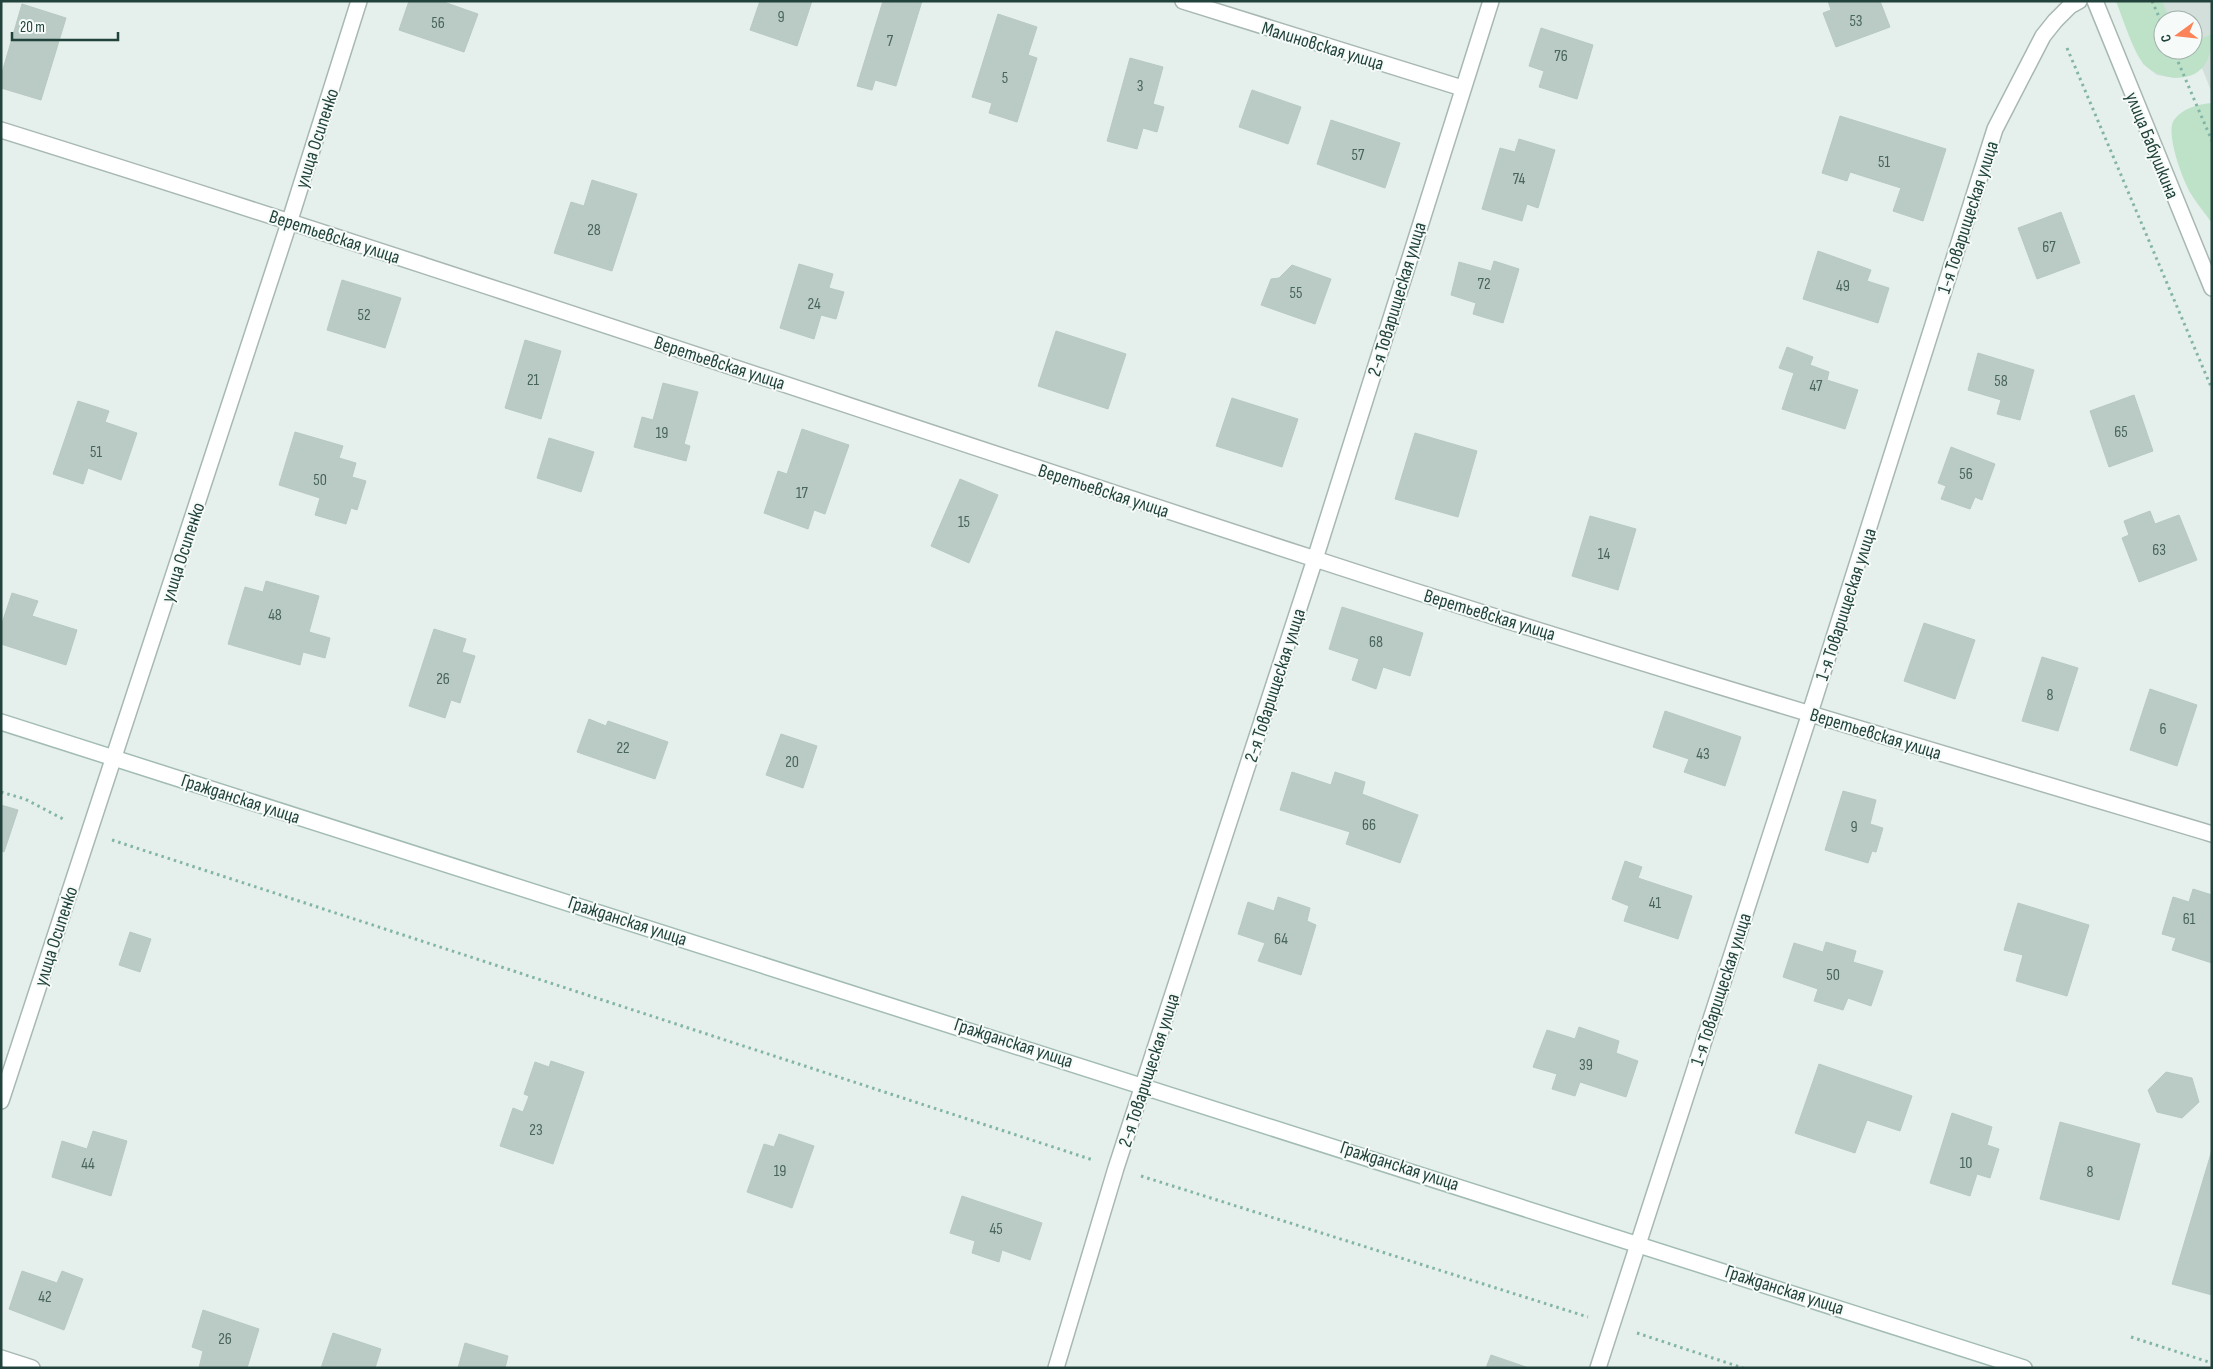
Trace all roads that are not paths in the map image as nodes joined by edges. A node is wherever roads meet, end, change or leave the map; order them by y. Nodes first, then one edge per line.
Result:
1 (359, 1) edge
2 (1183, 1) edge
3 (1491, 1) edge
4 (2079, 1) edge
5 (2095, 1) edge
6 (1462, 88) junction
7 (1, 130) edge
8 (290, 220) junction
9 (2212, 288) edge
10 (1315, 559) junction
11 (1810, 713) junction
12 (1, 722) edge
13 (114, 758) junction
14 (2212, 834) edge
15 (1144, 1083) junction
16 (1, 1101) edge
17 (1638, 1241) junction
18 (1, 1358) edge
19 (32, 1368) edge
20 (1056, 1368) edge
21 (1598, 1368) edge
22 (2024, 1368) edge

1 - 8 street, улица Осипенко
2 - 6 street, Малиновская улица
3 - 6 street, 2-я Товарищеская улица
4 - 11 street, 1-я Товарищеская улица
5 - 9 street, улица Бабушкина
6 - 10 street, 2-я Товарищеская улица
7 - 8 street, Веретьевская улица
8 - 10 street, Веретьевская улица
8 - 13 street, улица Осипенко
10 - 11 street, Веретьевская улица
10 - 15 street, 2-я Товарищеская улица
11 - 14 street, Веретьевская улица
11 - 17 street, 1-я Товарищеская улица
12 - 13 street, Гражданская улица
13 - 15 street, Гражданская улица
13 - 16 street, улица Осипенко
15 - 17 street, Гражданская улица
15 - 20 street, 2-я Товарищеская улица
17 - 21 street, 1-я Товарищеская улица
17 - 22 street, Гражданская улица
18 - 19 street

